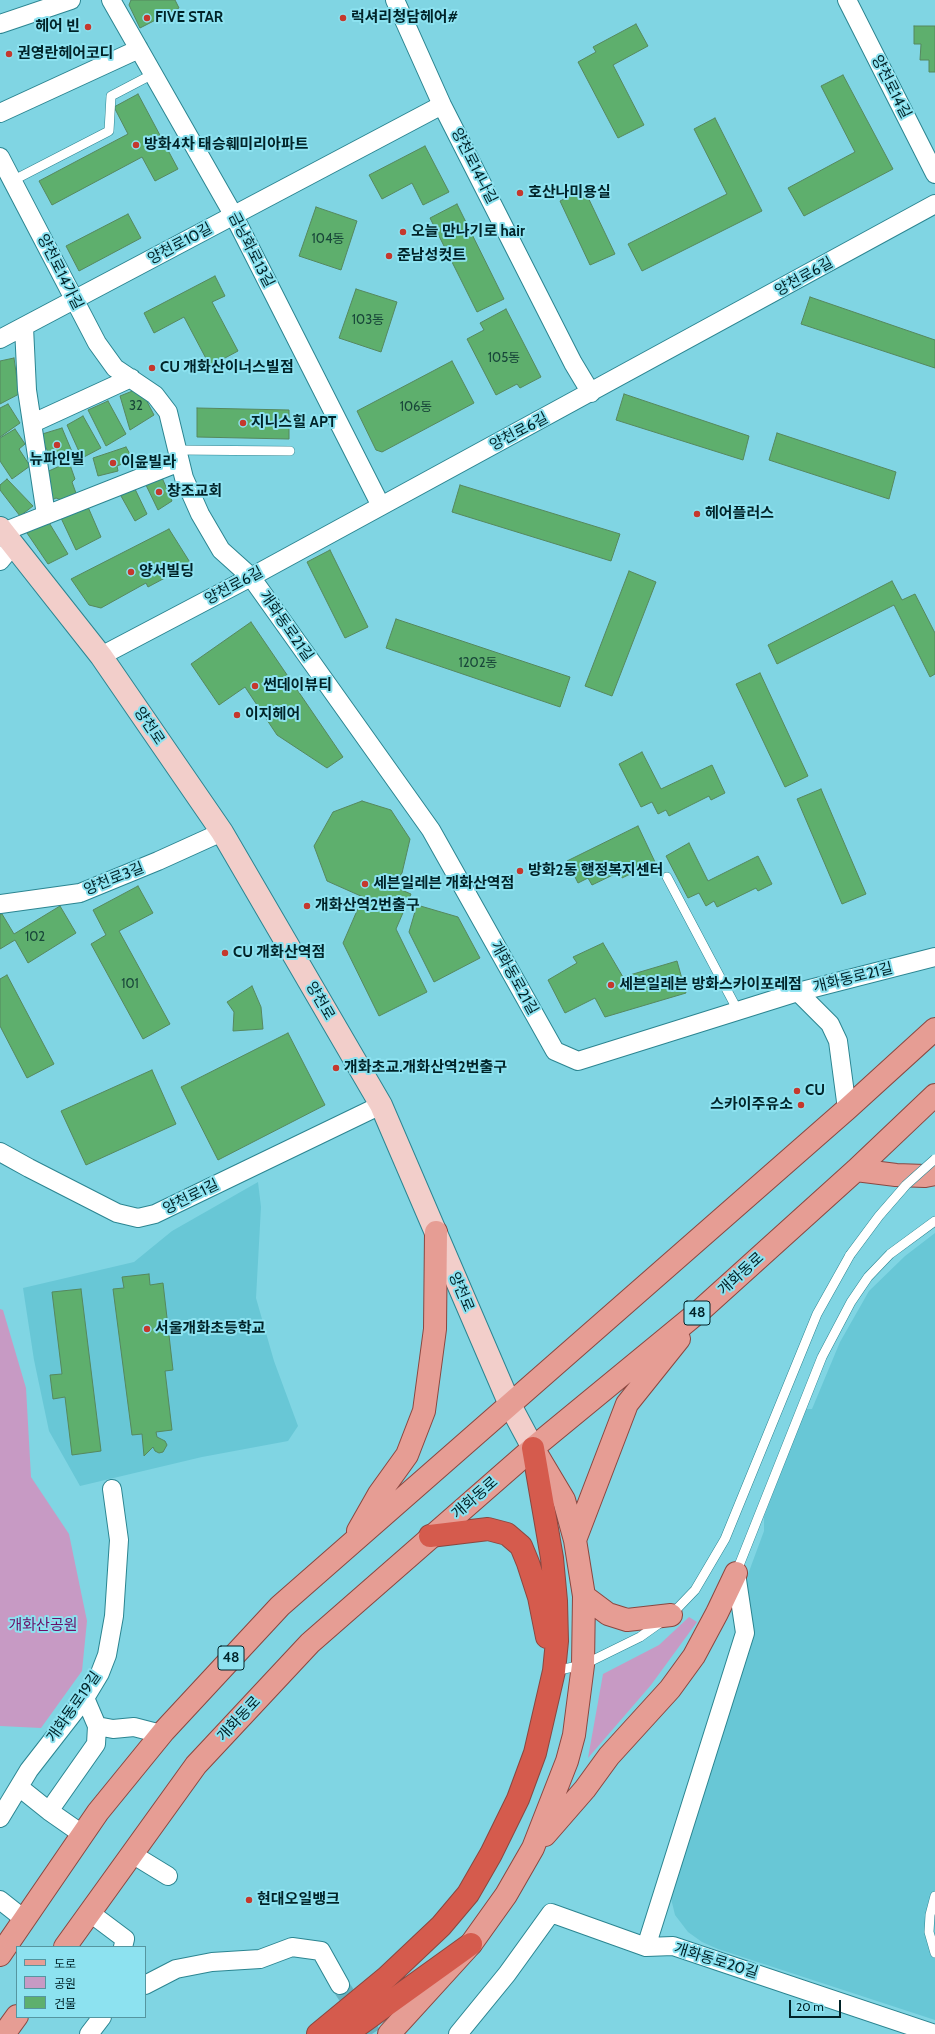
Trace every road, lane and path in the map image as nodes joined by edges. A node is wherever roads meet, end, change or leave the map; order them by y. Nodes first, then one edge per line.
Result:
1 (71, 0) edge
2 (111, 0) edge
3 (395, 0) edge
4 (847, 0) edge
5 (0, 24) edge
6 (139, 49) junction
7 (153, 74) junction
8 (442, 105) junction
9 (0, 113) edge
10 (0, 157) edge
11 (935, 174) edge
12 (12, 181) junction
13 (935, 204) edge
14 (234, 216) junction
15 (74, 300) junction
16 (24, 327) junction
17 (0, 339) edge
18 (131, 378) junction
19 (591, 393) junction
20 (33, 423) junction
21 (290, 451) dead end
22 (178, 456) junction
23 (380, 506) junction
24 (46, 515) junction
25 (4, 541) edge
26 (251, 577) junction
27 (101, 656) junction
28 (222, 832) junction
29 (667, 877) dead end
30 (0, 904) edge
31 (935, 957) edge
32 (798, 992) junction
33 (738, 1011) junction
34 (935, 1028) edge
35 (935, 1095) edge
36 (381, 1105) junction
37 (847, 1109) junction
38 (0, 1152) edge
39 (935, 1159) edge
40 (856, 1170) junction
41 (935, 1174) edge
42 (935, 1221) edge
43 (436, 1232) junction
44 (702, 1309) junction
45 (510, 1406) junction
46 (533, 1448) junction
47 (112, 1489) dead end
48 (430, 1536) junction
49 (575, 1540) junction
50 (351, 1544) junction
51 (736, 1573) junction
52 (584, 1596) junction
53 (672, 1615) junction
54 (583, 1665) junction
55 (554, 1671) junction
56 (85, 1698) junction
57 (98, 1726) junction
58 (161, 1734) junction
59 (19, 1787) junction
60 (49, 1811) junction
61 (0, 1818) edge
62 (82, 1834) junction
63 (533, 1848) junction
64 (132, 1854) junction
65 (168, 1876) dead end
66 (935, 1896) edge
67 (0, 1900) edge
68 (89, 1912) junction
69 (24, 1919) junction
70 (470, 1944) junction
71 (65, 1946) edge
72 (123, 1946) edge
73 (646, 1947) junction
74 (935, 1953) edge
75 (0, 1954) edge
76 (146, 1984) edge
77 (340, 1985) tunnel mouth
78 (16, 2017) edge
79 (101, 2018) edge
80 (4, 2034) edge
81 (89, 2034) edge
82 (318, 2034) edge
83 (346, 2034) edge
84 (389, 2034) edge
85 (458, 2034) edge
86 (935, 2034) edge

1 - 5 street
2 - 6 street, 금낭화로13길
3 - 8 street, 양천로14나길
4 - 11 street, 양천로14길
6 - 7 street, 금낭화로13길
6 - 9 street
7 - 12 lane
7 - 14 street, 금낭화로13길
8 - 14 street, 양천로10길
8 - 19 street, 양천로14나길
10 - 12 street, 양천로14가길
12 - 15 street, 양천로14가길
13 - 19 street, 양천로6길
14 - 15 street, 양천로10길
14 - 23 street, 금낭화로13길
15 - 16 street, 양천로10길
15 - 18 street, 양천로14가길
16 - 17 street, 양천로10길
16 - 20 street
18 - 20 street
18 - 22 street, 양천로14가길
19 - 23 street, 양천로6길
20 - 24 street
21 - 22 lane
22 - 24 street, 양천로
22 - 26 street, 양천로14가길
23 - 26 street, 양천로6길
24 - 25 street, 양천로
25 - 27 main road, 양천로
26 - 27 street, 양천로6길
26 - 33 street, 개화동로21길
27 - 28 main road, 양천로
28 - 30 street, 양천로3길
28 - 36 main road, 양천로
29 - 33 lane
31 - 32 street, 개화동로21길
32 - 33 street, 개화동로21길
32 - 37 street
34 - 37 main road
35 - 40 main road, 개화동로 / 48
36 - 38 street, 양천로1길
36 - 43 main road, 양천로
37 - 45 main road
39 - 53 lane, bridge
40 - 41 main road
40 - 44 main road, 개화동로 / 48
42 - 51 lane
43 - 45 main road, 양천로
43 - 50 main road
44 - 46 main road, 개화동로 / 48
44 - 49 main road
45 - 46 main road, 양천로
45 - 50 main road, 48
46 - 48 main road, 개화동로 / 48
46 - 49 main road
46 - 55 highway
47 - 56 street, 개화동로19길
48 - 55 highway
48 - 64 main road, 개화동로 / 48
49 - 52 main road
50 - 58 main road, 48
51 - 63 main road
51 - 73 street
52 - 53 main road
52 - 54 main road
53 - 54 lane
54 - 55 lane
54 - 63 main road
55 - 82 highway
56 - 57 street
56 - 59 street, 개화동로19길
57 - 58 street
57 - 60 street
58 - 62 main road, 48
59 - 60 street
59 - 61 street, 개화동로19길
60 - 62 street
62 - 69 main road, 48
63 - 70 main road
64 - 65 street
64 - 68 main road, 개화동로 / 48
66 - 74 lane
67 - 69 street
68 - 71 main road, 개화동로 / 48
68 - 72 street
69 - 75 main road, 48
70 - 83 highway
70 - 84 main road
73 - 85 street, 개화동로20길
73 - 86 street, 개화동로20길
76 - 77 street
78 - 80 main road
79 - 81 street

